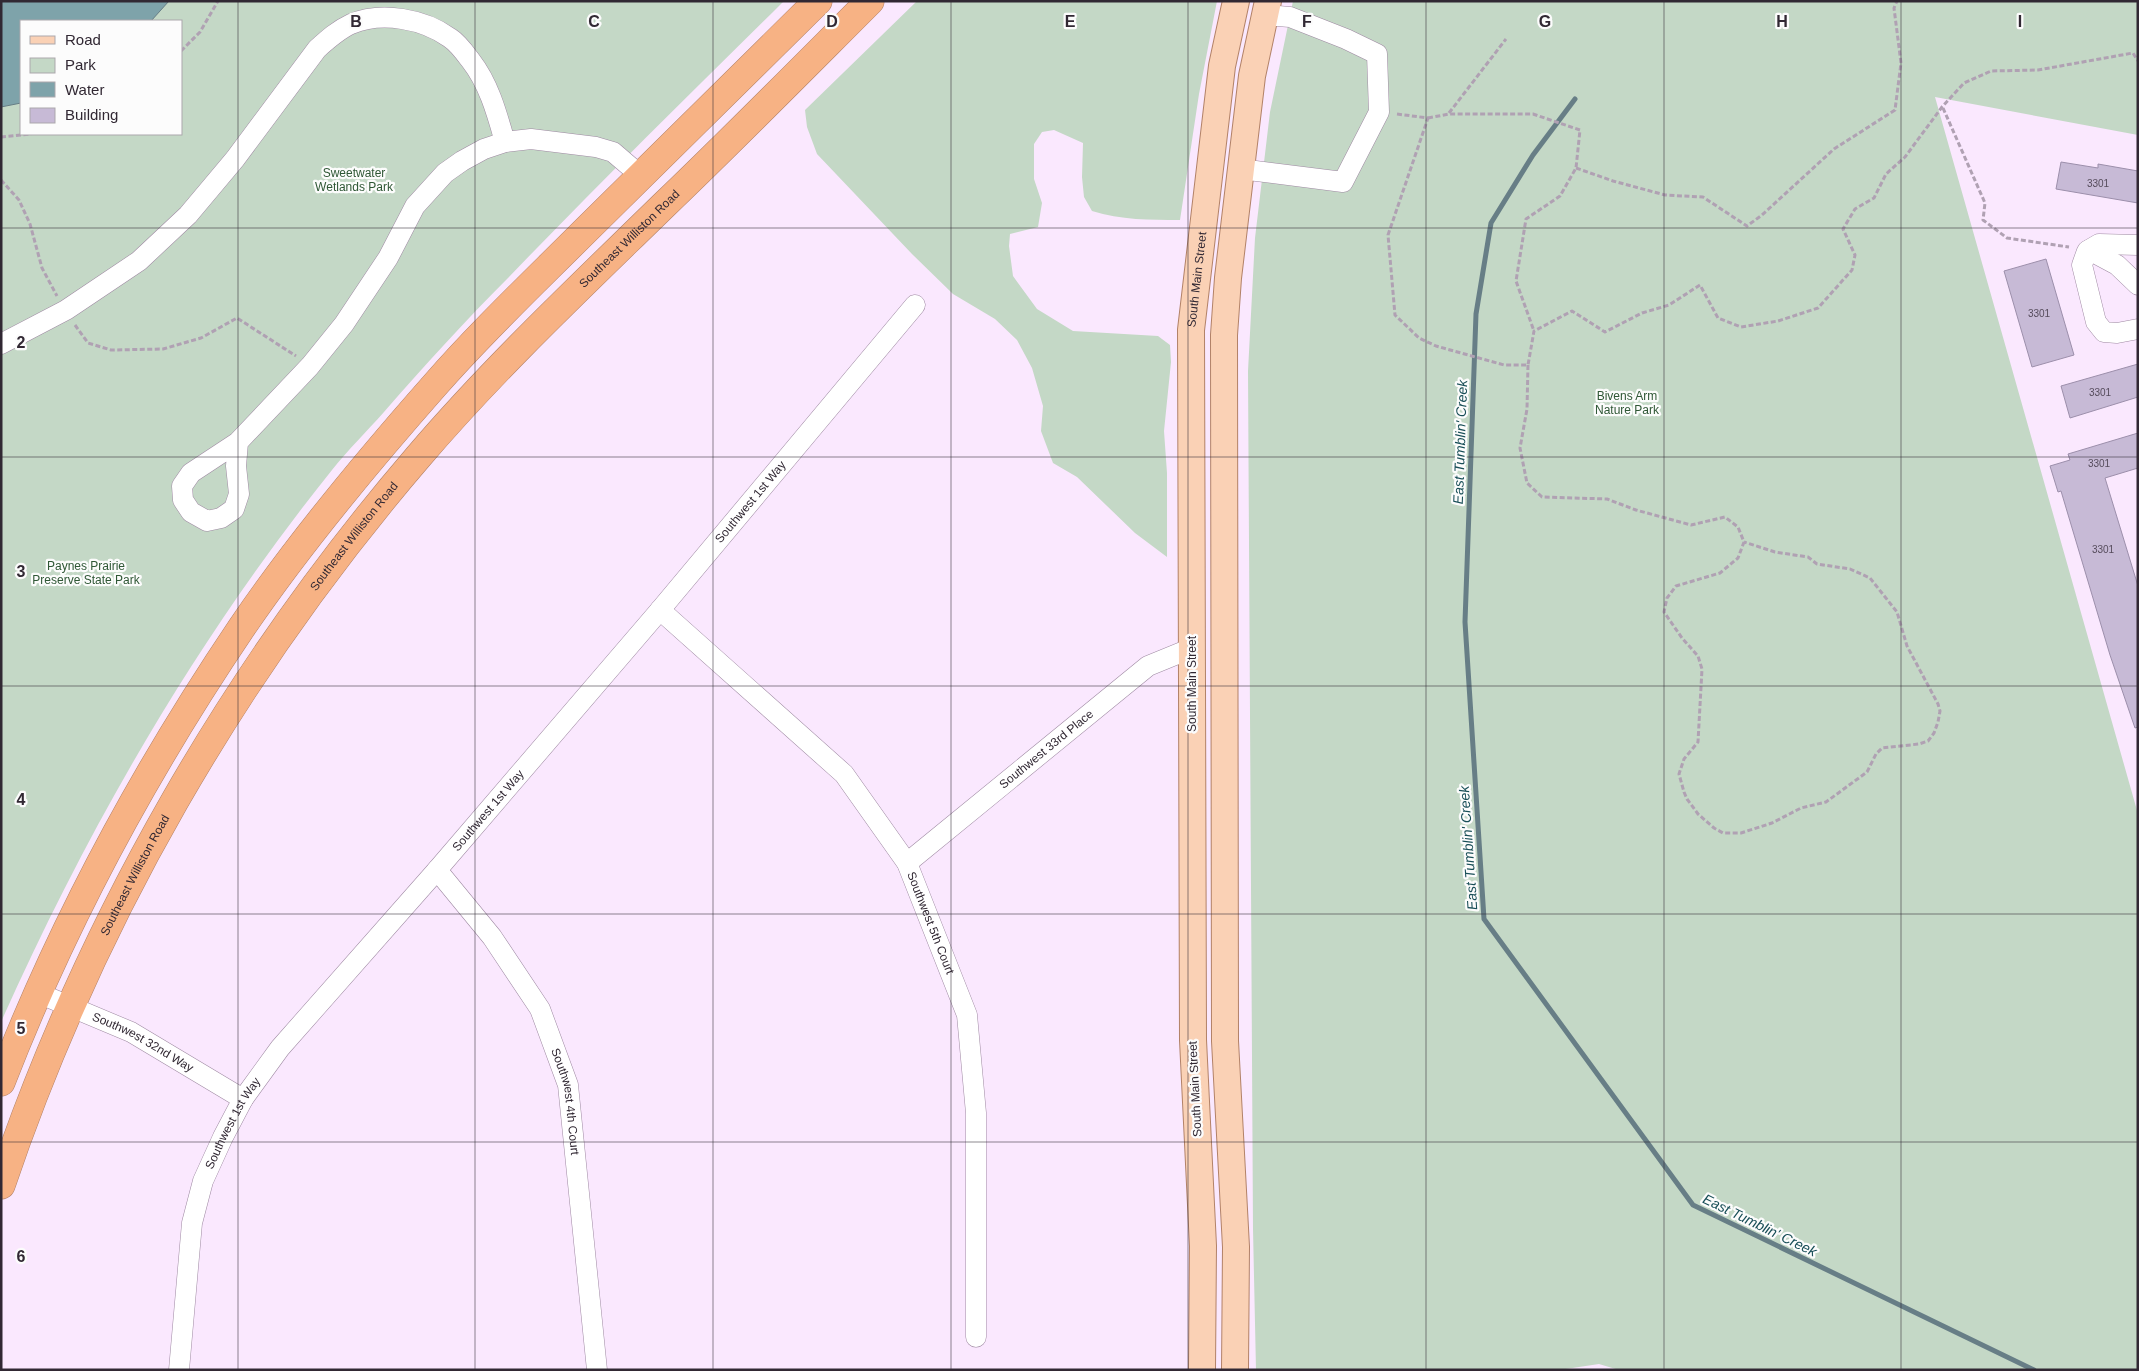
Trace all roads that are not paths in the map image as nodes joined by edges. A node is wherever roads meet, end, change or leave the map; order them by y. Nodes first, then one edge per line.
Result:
1 (818, 1) edge
2 (870, 1) edge
3 (1236, 1) edge
4 (1266, 8) edge
5 (1229, 32) junction
6 (505, 142) junction
7 (1240, 169) junction
8 (641, 176) junction
9 (668, 201) junction
10 (2138, 245) edge
11 (2089, 250) junction
12 (1197, 278) junction
13 (1228, 278) junction
14 (2138, 285) edge
15 (916, 305) dead end
16 (2138, 328) edge
17 (1, 344) edge
18 (238, 442) dead end
19 (660, 610) junction
20 (1224, 647) junction
21 (1192, 648) junction
22 (907, 862) junction
23 (437, 870) junction
24 (38, 993) junction
25 (71, 1006) junction
26 (1, 1082) edge
27 (243, 1099) junction
28 (1, 1185) edge
29 (976, 1337) dead end
30 (179, 1370) edge
31 (597, 1370) edge
32 (1202, 1370) edge
33 (1236, 1370) edge

1 - 8 highway
2 - 9 highway, Southeast Williston Road
3 - 5 main road, South Main Street
4 - 5 main road
4 - 7 main road
4 - 7 street
5 - 12 main road, South Main Street
6 - 8 street
6 - 17 street
6 - 18 street
7 - 13 main road
8 - 9 highway
8 - 24 highway
9 - 25 highway, Southeast Williston Road
10 - 11 street
11 - 14 street
11 - 16 street
12 - 13 main road
12 - 21 main road, South Main Street
13 - 20 main road
15 - 19 street, Southwest 1st Way
19 - 22 street, Southwest 5th Court
19 - 23 street, Southwest 1st Way
20 - 21 main road
20 - 33 main road
21 - 22 street, Southwest 33rd Place
21 - 32 main road, South Main Street
22 - 29 street, Southwest 5th Court
23 - 27 street, Southwest 1st Way
23 - 31 street, Southwest 4th Court
24 - 25 street, Southwest 32nd Way
24 - 26 highway
25 - 27 street, Southwest 32nd Way
25 - 28 highway, Southeast Williston Road
27 - 30 street, Southwest 1st Way

